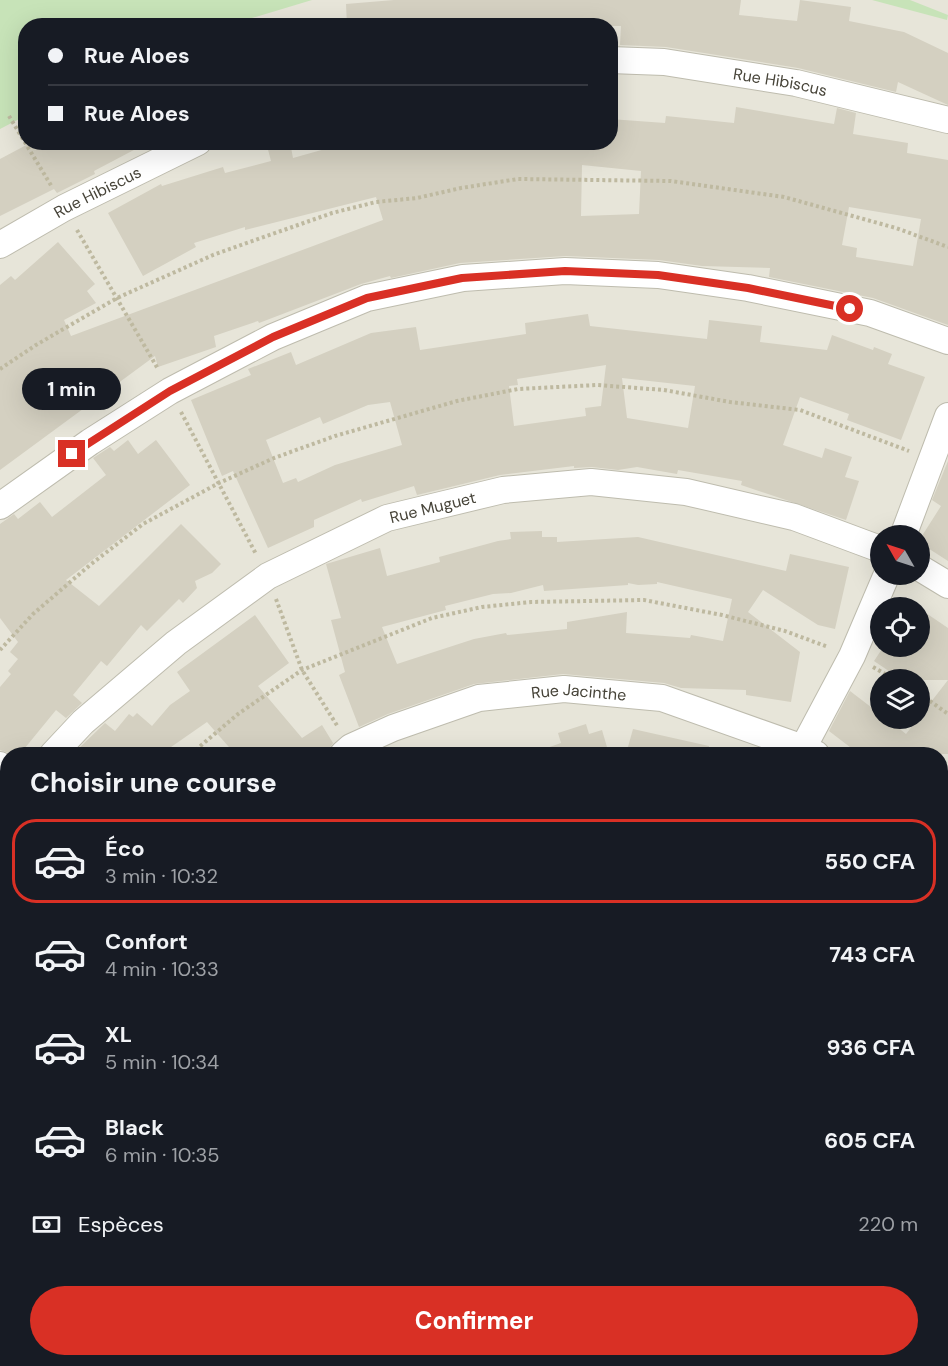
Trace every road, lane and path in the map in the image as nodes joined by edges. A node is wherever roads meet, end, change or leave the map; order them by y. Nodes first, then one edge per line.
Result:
1 (618, 60) edge
2 (9, 116) dead end
3 (948, 120) edge
4 (18, 131) edge
5 (29, 150) edge
6 (182, 150) edge
7 (64, 208) junction
8 (0, 245) edge
9 (948, 247) edge
10 (117, 298) junction
11 (948, 341) edge
12 (0, 369) edge
13 (170, 391) junction
14 (948, 416) edge
15 (932, 459) junction
16 (219, 483) junction
17 (0, 506) edge
18 (907, 525) edge
19 (870, 545) edge
20 (930, 574) edge
21 (268, 576) junction
22 (882, 585) edge
23 (948, 585) edge
24 (0, 650) edge
25 (852, 656) junction
26 (876, 669) edge
27 (302, 670) junction
28 (930, 701) edge
29 (948, 714) edge
30 (59, 747) edge
31 (199, 747) edge
32 (345, 747) edge
33 (355, 747) edge
34 (798, 747) edge
35 (811, 747) edge

1 - 3 street, Rue Hibiscus
2 - 4 path
5 - 7 path
6 - 7 street, Rue Hibiscus
7 - 8 street, Rue Hibiscus
7 - 10 path
9 - 10 path
10 - 12 path
10 - 13 path
11 - 13 street
13 - 16 path
13 - 17 street
14 - 15 street
15 - 16 path
15 - 18 street
16 - 21 path
16 - 24 path
19 - 21 street, Rue Muguet
20 - 23 street
21 - 27 path
21 - 30 street, Rue Muguet
22 - 25 street
25 - 26 path
25 - 27 path
25 - 35 street
27 - 31 path
27 - 32 path
28 - 29 path
33 - 34 street, Rue Jacinthe

